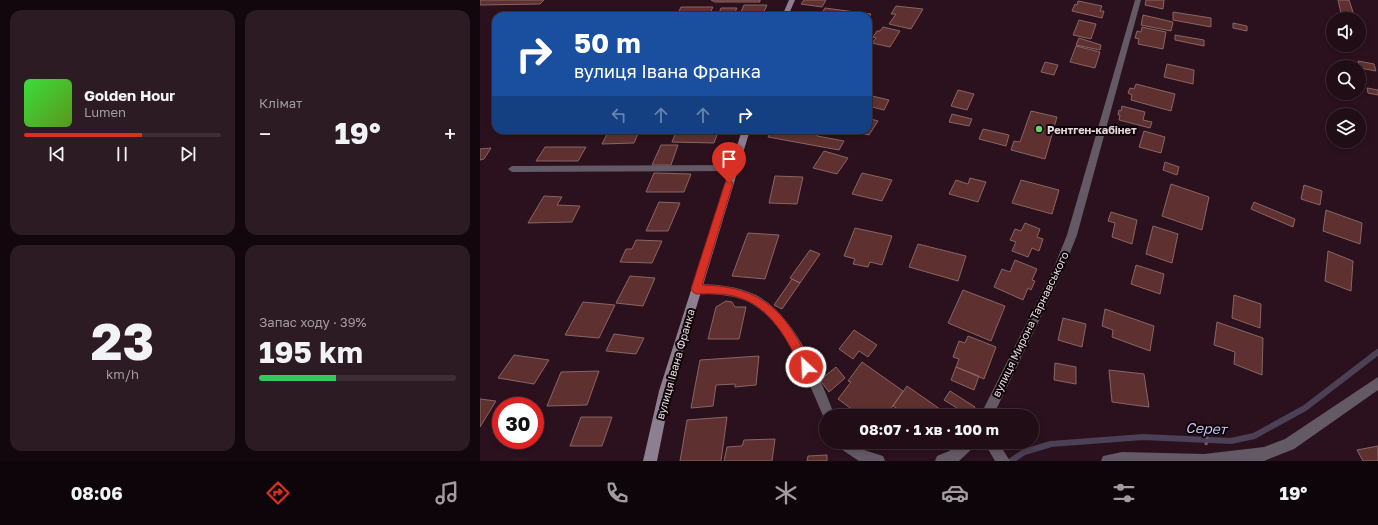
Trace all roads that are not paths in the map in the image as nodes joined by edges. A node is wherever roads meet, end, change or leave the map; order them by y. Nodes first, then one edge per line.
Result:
1 (792, 0) edge
2 (1138, 0) edge
3 (787, 12) edge
4 (745, 134) edge
5 (734, 168) junction
6 (512, 169) dead end
7 (696, 289) junction
8 (1378, 383) edge
9 (826, 409) edge
10 (989, 409) edge
11 (852, 449) edge
12 (962, 449) edge
13 (995, 449) edge
14 (650, 461) edge
15 (878, 461) edge
16 (942, 461) edge
17 (1003, 461) edge
18 (1108, 461) edge
19 (1204, 461) edge

1 - 3 main road
2 - 10 street, вулиця Мирона Тарнавського
4 - 5 main road, вулиця Івана Франка
5 - 6 lane
5 - 7 main road, вулиця Івана Франка
7 - 9 street
7 - 14 main road, вулиця Івана Франка
8 - 19 street
11 - 15 street
12 - 16 street
13 - 17 street
18 - 19 street

